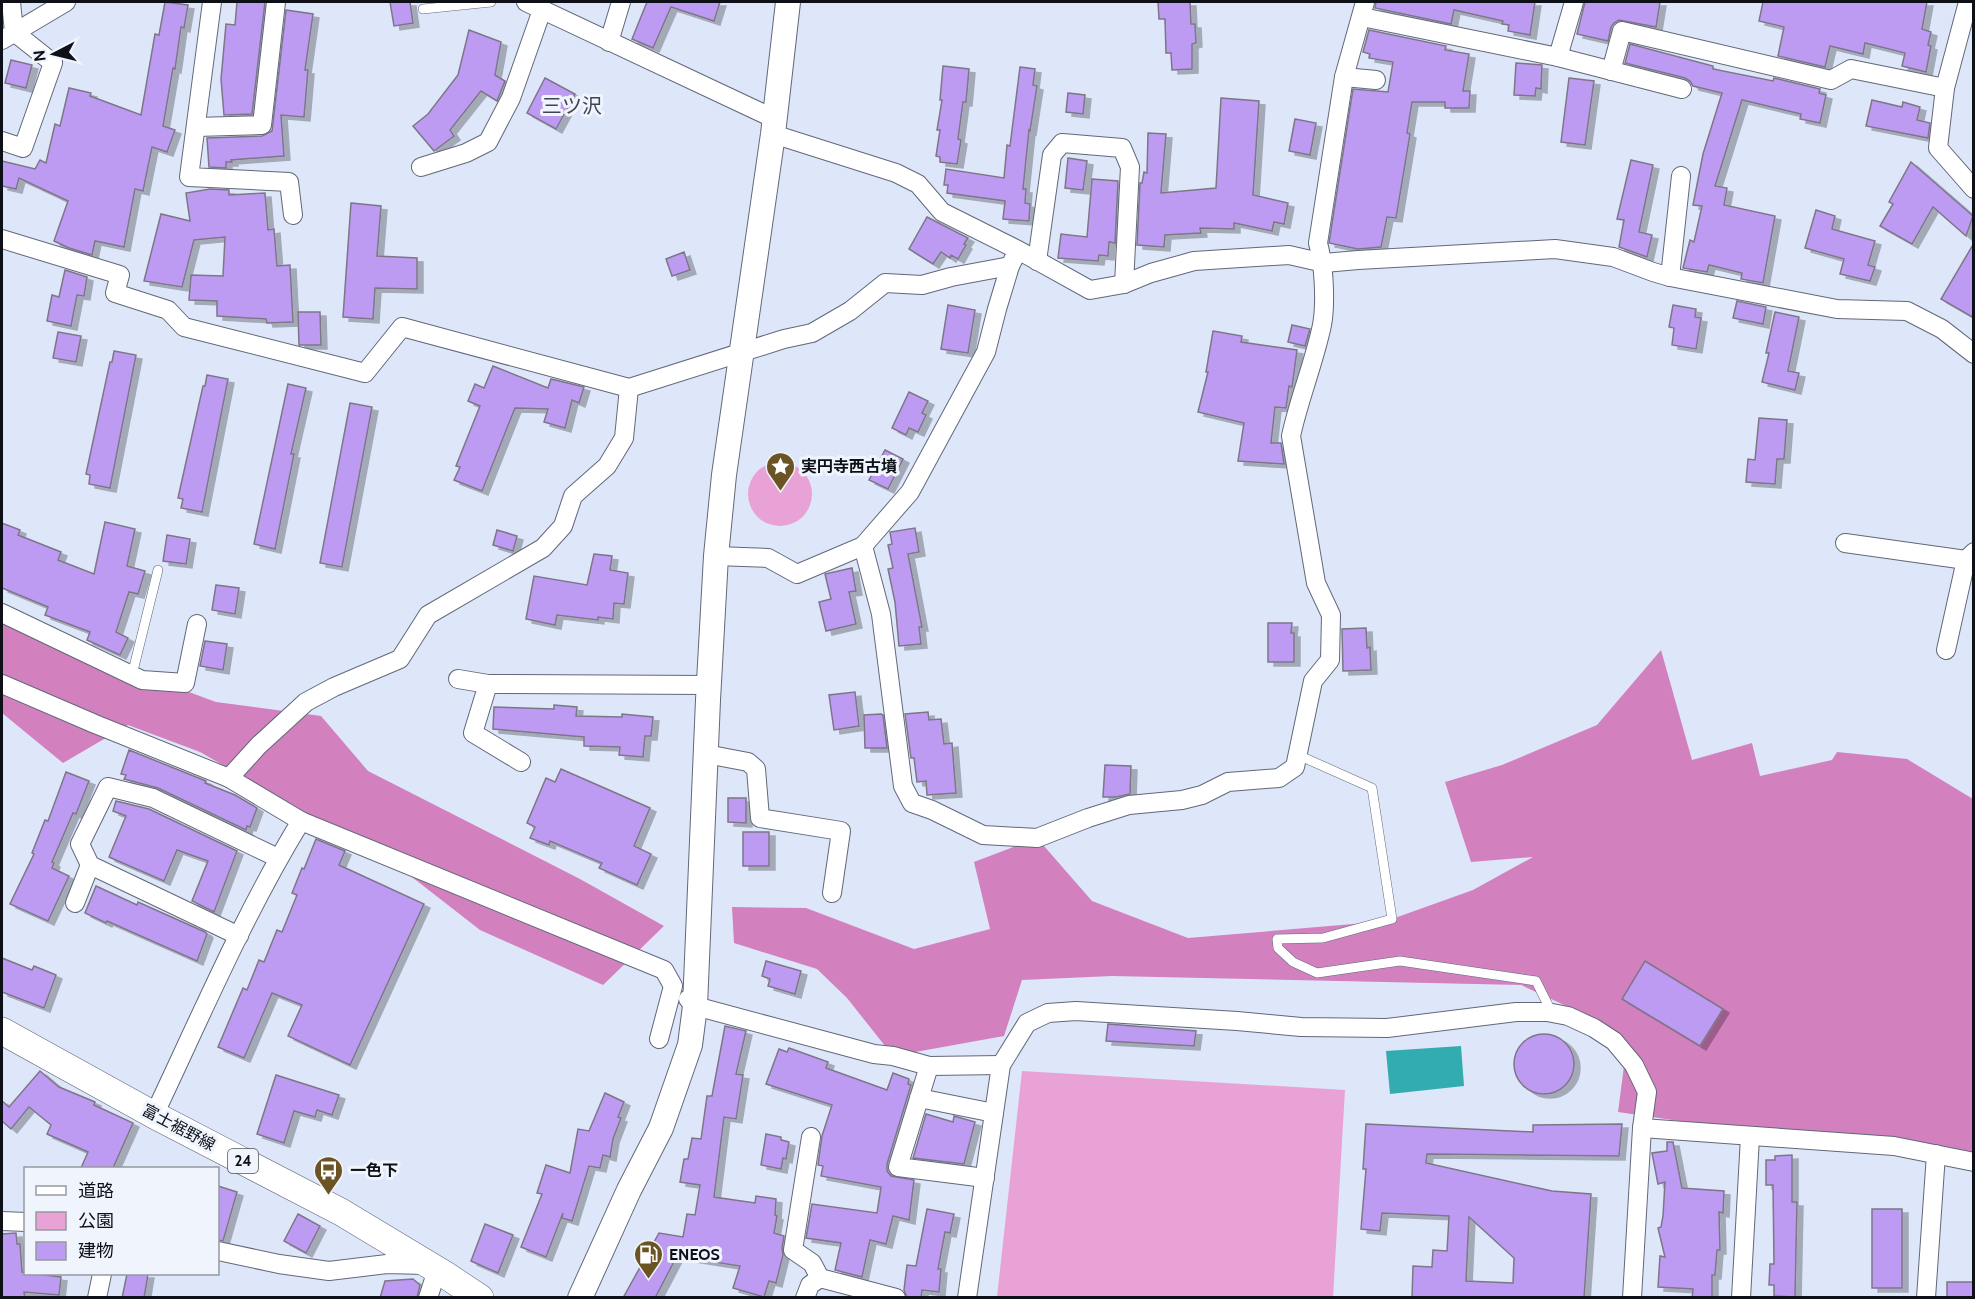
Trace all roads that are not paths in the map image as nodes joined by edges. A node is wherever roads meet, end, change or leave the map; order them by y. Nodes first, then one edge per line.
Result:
1 (11, 2) edge
2 (66, 2) edge
3 (212, 2) edge
4 (276, 2) edge
5 (491, 2) edge
6 (621, 2) edge
7 (788, 2) edge
8 (1574, 2) edge
9 (1968, 2) edge
10 (534, 6) edge
11 (423, 9) dead end
12 (1363, 9) edge
13 (8, 36) edge
14 (609, 42) junction
15 (1558, 57) junction
16 (1611, 71) junction
17 (1344, 77) junction
18 (1376, 80) dead end
19 (1945, 88) junction
20 (1682, 89) dead end
21 (196, 127) junction
22 (774, 127) junction
23 (2, 141) edge
24 (421, 167) dead end
25 (1682, 176) dead end
26 (1974, 189) edge
27 (293, 215) dead end
28 (2, 239) edge
29 (1014, 258) junction
30 (1037, 261) junction
31 (1324, 263) junction
32 (1670, 277) junction
33 (1124, 284) junction
34 (741, 352) junction
35 (1974, 354) edge
36 (629, 388) junction
37 (1845, 543) dead end
38 (863, 546) junction
39 (716, 556) junction
40 (1970, 556) edge
41 (158, 570) dead end
42 (2, 613) edge
43 (197, 624) dead end
44 (1946, 650) dead end
45 (132, 675) junction
46 (459, 679) dead end
47 (2, 684) edge
48 (488, 684) junction
49 (709, 685) junction
50 (706, 754) junction
51 (1298, 755) junction
52 (521, 762) dead end
53 (229, 778) junction
54 (301, 821) junction
55 (278, 858) junction
56 (90, 865) junction
57 (832, 893) dead end
58 (75, 903) dead end
59 (238, 936) junction
60 (673, 986) junction
61 (695, 1006) junction
62 (1552, 1013) junction
63 (2, 1031) edge
64 (659, 1039) dead end
65 (1001, 1065) junction
66 (929, 1066) junction
67 (919, 1098) junction
68 (994, 1113) junction
69 (154, 1114) junction
70 (1642, 1128) junction
71 (811, 1137) dead end
72 (1750, 1137) junction
73 (1936, 1154) junction
74 (1974, 1161) edge
75 (985, 1178) junction
76 (2, 1221) edge
77 (24, 1222) edge
78 (219, 1251) edge
79 (434, 1268) junction
80 (102, 1275) edge
81 (820, 1278) junction
82 (97, 1298) edge
83 (428, 1298) edge
84 (480, 1298) edge
85 (580, 1298) edge
86 (805, 1298) edge
87 (896, 1298) edge
88 (967, 1298) edge
89 (1632, 1298) edge
90 (1741, 1298) edge
91 (1926, 1298) edge

1 - 13 street
2 - 13 street
3 - 21 street
4 - 21 street
5 - 11 lane
6 - 14 street
7 - 22 street
8 - 15 street
9 - 19 street
10 - 14 street
10 - 24 street
12 - 15 street
12 - 17 street
13 - 23 street
14 - 22 street
15 - 16 street
16 - 19 street
16 - 20 street
17 - 18 street
17 - 31 street
19 - 26 street
21 - 27 street
22 - 29 street
22 - 34 street
25 - 32 street
28 - 36 street
29 - 30 street
29 - 34 street
29 - 38 street
30 - 33 street
30 - 33 street
31 - 32 street
31 - 33 street
31 - 51 street
32 - 35 street
34 - 36 street
34 - 39 street
36 - 53 street
37 - 40 street
38 - 39 street
38 - 51 street
39 - 49 street
40 - 44 street
41 - 45 lane
42 - 45 street
43 - 45 street
46 - 48 street
47 - 53 street
48 - 49 street
48 - 52 street
49 - 50 street
50 - 57 street
50 - 61 street
51 - 62 lane
53 - 54 street
54 - 55 street
54 - 60 street
55 - 56 street
55 - 59 street
56 - 58 street
56 - 59 street
59 - 69 street
60 - 61 street
60 - 64 street
61 - 66 street
61 - 85 street
62 - 65 street
62 - 70 street
63 - 69 main road, 富士裾野線 / 24
65 - 66 street
65 - 68 street
66 - 67 street
67 - 68 street
67 - 75 street
68 - 75 street
69 - 79 main road, 富士裾野線 / 24
70 - 72 street
70 - 89 street
71 - 81 street
72 - 73 street
72 - 90 street
73 - 74 street
73 - 91 street
75 - 88 street
76 - 77 street
78 - 79 street
79 - 83 street
79 - 84 main road, 富士裾野線 / 24
80 - 82 street
81 - 86 street
81 - 87 street

